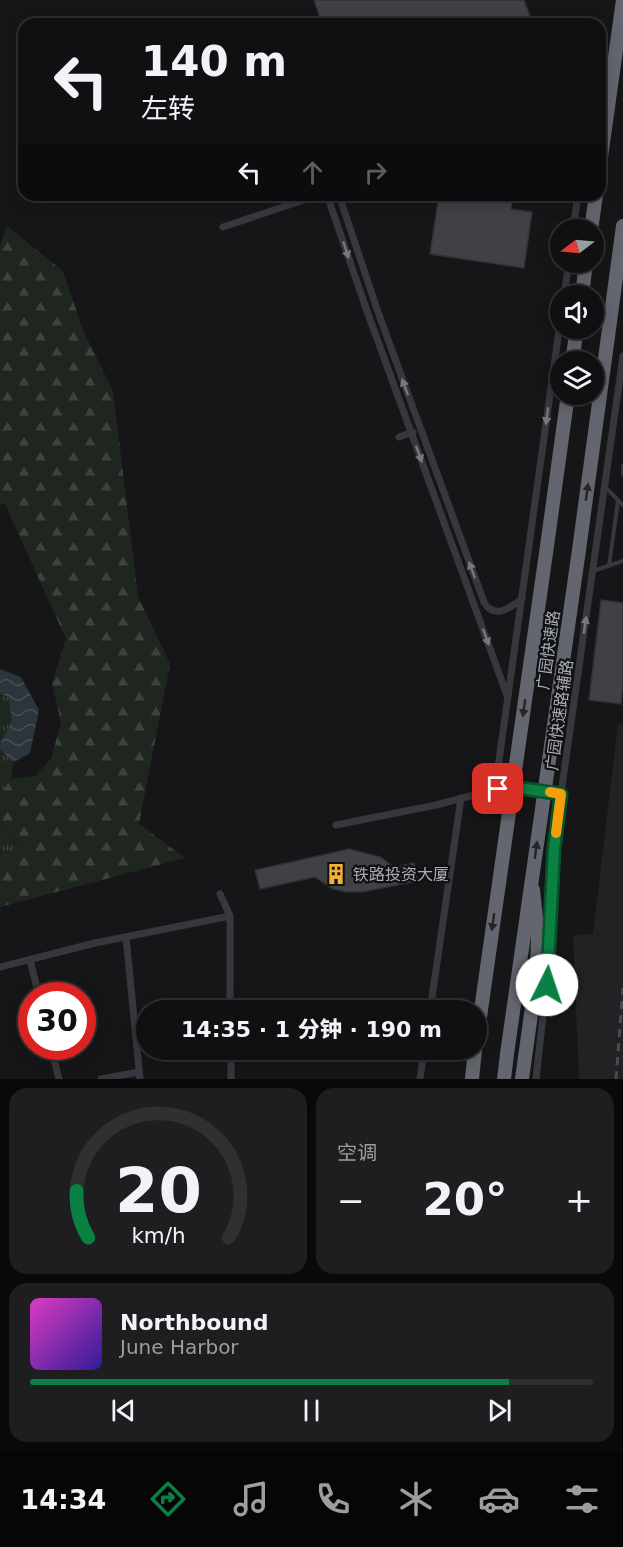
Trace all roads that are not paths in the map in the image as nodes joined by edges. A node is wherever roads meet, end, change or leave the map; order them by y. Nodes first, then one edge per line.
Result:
1 (622, 2) edge
2 (607, 63) edge
3 (607, 112) joint
4 (606, 119) edge
5 (301, 201) edge
6 (329, 201) edge
7 (341, 201) edge
8 (577, 201) edge
9 (595, 201) edge
10 (575, 219) edge
11 (593, 219) edge
12 (223, 227) dead end
13 (623, 229) edge
14 (558, 339) edge
15 (623, 356) edge
16 (620, 401) edge
17 (566, 405) edge
18 (421, 429) junction
19 (411, 433) junction
20 (399, 437) dead end
21 (623, 466) edge
22 (623, 475) edge
23 (605, 487) junction
24 (618, 501) junction
25 (623, 505) edge
26 (623, 561) edge
27 (609, 566) junction
28 (593, 571) junction
29 (522, 599) junction
30 (508, 698) junction
31 (495, 789) junction
32 (561, 794) junction
33 (461, 798) junction
34 (336, 825) dead end
35 (532, 880) junction
36 (220, 894) dead end
37 (230, 916) junction
38 (126, 937) junction
39 (30, 960) junction
40 (0, 967) edge
41 (36, 982) edge
42 (230, 1000) edge
43 (432, 1000) edge
44 (482, 1000) edge
45 (54, 1060) edge
46 (231, 1060) edge
47 (423, 1060) edge
48 (474, 1060) edge
49 (140, 1076) edge
50 (59, 1079) edge
51 (101, 1079) edge
52 (231, 1079) edge
53 (420, 1079) edge
54 (472, 1079) edge
55 (504, 1079) edge
56 (522, 1079) edge
57 (536, 1079) edge

1 - 2 highway
2 - 3 highway
3 - 4 highway
5 - 12 street
6 -> 19 street
18 -> 7 street
8 - 10 street
9 - 11 highway
35 -> 13 highway, 广园快速路, bridge
14 -> 29 street
15 - 16 street, 广园快速路辅路
16 - 23 street, 广园快速路辅路
17 -> 44 highway, 广园快速路, bridge
18 - 19 street
29 -> 18 street
19 - 20 street
19 -> 30 street
21 - 22 lane
23 - 24 lane
23 - 28 street, 广园快速路辅路
24 - 25 lane
24 - 27 lane
26 - 27 lane
27 - 28 lane
32 -> 28 street, 广园快速路辅路
29 - 30 street
30 - 31 street
31 - 32 street
31 - 33 street
32 - 57 street, 广园快速路辅路
33 - 34 street
33 - 43 street
35 - 55 highway, 广园快速路, bridge
35 - 56 highway, bridge
36 - 37 street
37 - 38 street
37 - 42 street
38 - 39 street
38 - 49 street
39 - 40 street
39 - 41 street
45 - 50 street
46 - 52 street
47 - 53 street
48 - 54 highway
49 - 51 street

